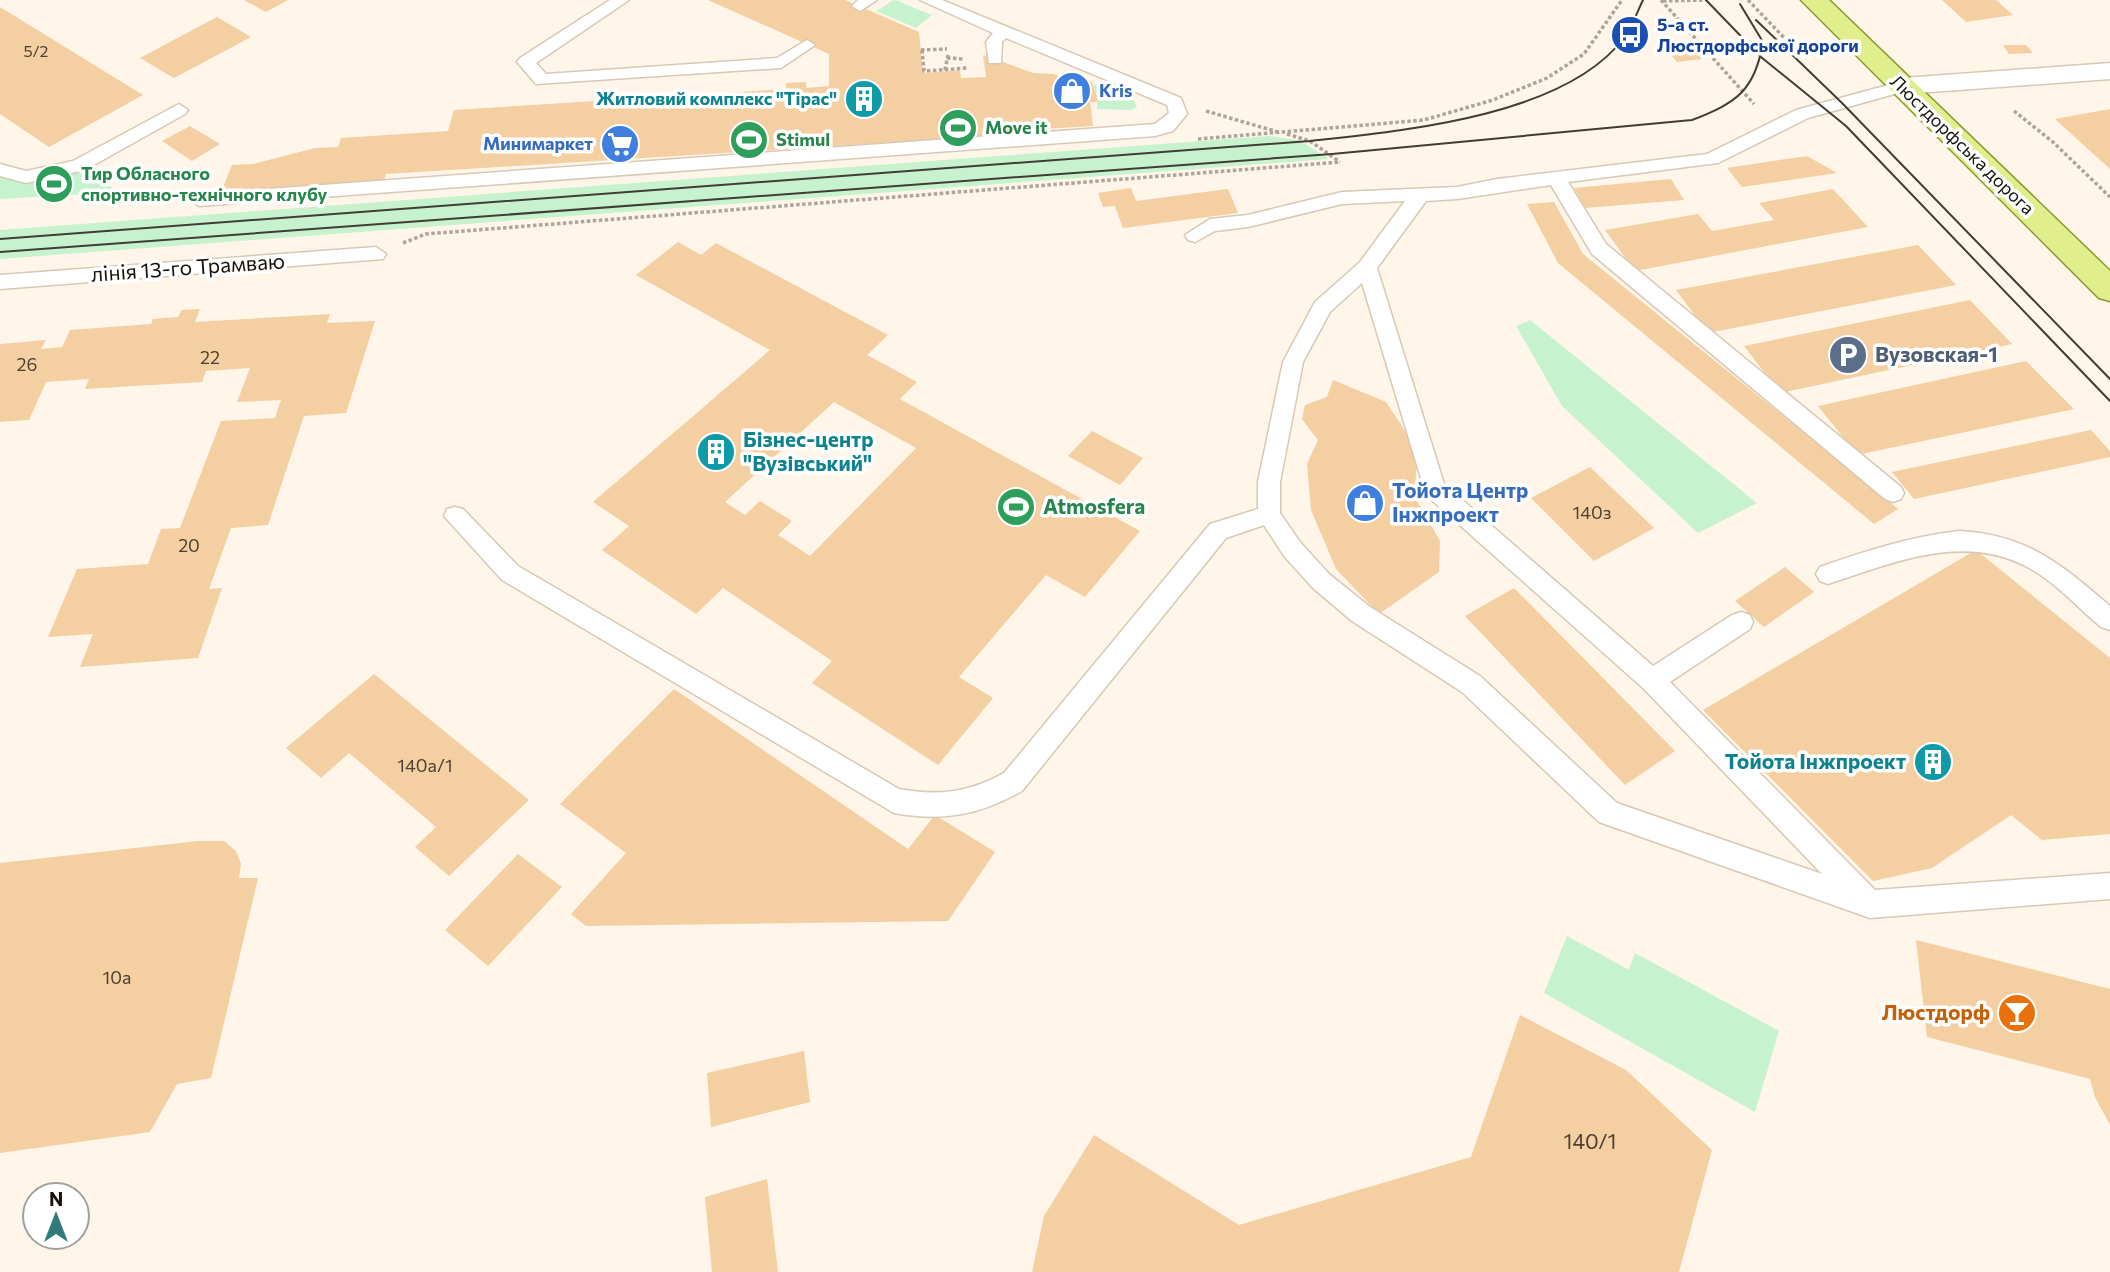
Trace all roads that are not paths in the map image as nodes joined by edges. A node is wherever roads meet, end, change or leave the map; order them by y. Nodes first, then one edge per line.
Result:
1 (621, 0) edge
2 (928, 0) edge
3 (1814, 0) edge
4 (1003, 31) junction
5 (807, 45) dead end
6 (995, 59) dead end
7 (2110, 71) edge
8 (1903, 86) junction
9 (179, 110) dead end
10 (0, 170) edge
11 (1556, 178) junction
12 (1421, 194) junction
13 (199, 200) dead end
14 (1248, 221) dead end
15 (376, 254) road end
16 (1367, 267) junction
17 (0, 282) edge
18 (2110, 290) edge
19 (1893, 493) dead end
20 (1269, 514) junction
21 (455, 516) dead end
22 (1828, 574) dead end
23 (2110, 620) edge
24 (1741, 622) dead end
25 (1652, 680) junction
26 (2110, 886) edge
27 (1870, 904) junction

1 - 5 lane
2 - 4 lane
3 - 8 main road, Люстдорфська дорога
4 - 6 lane
4 - 13 lane
7 - 8 street
8 - 11 lane
8 - 18 main road, Люстдорфська дорога
9 - 10 lane
11 - 12 lane
11 - 19 lane
12 - 14 lane
12 - 16 lane
15 - 17 lane, лінія 13-го Трамваю
16 - 20 lane
16 - 25 lane
20 - 21 lane
20 - 27 lane
22 - 23 lane
24 - 25 lane
25 - 27 lane
26 - 27 lane

